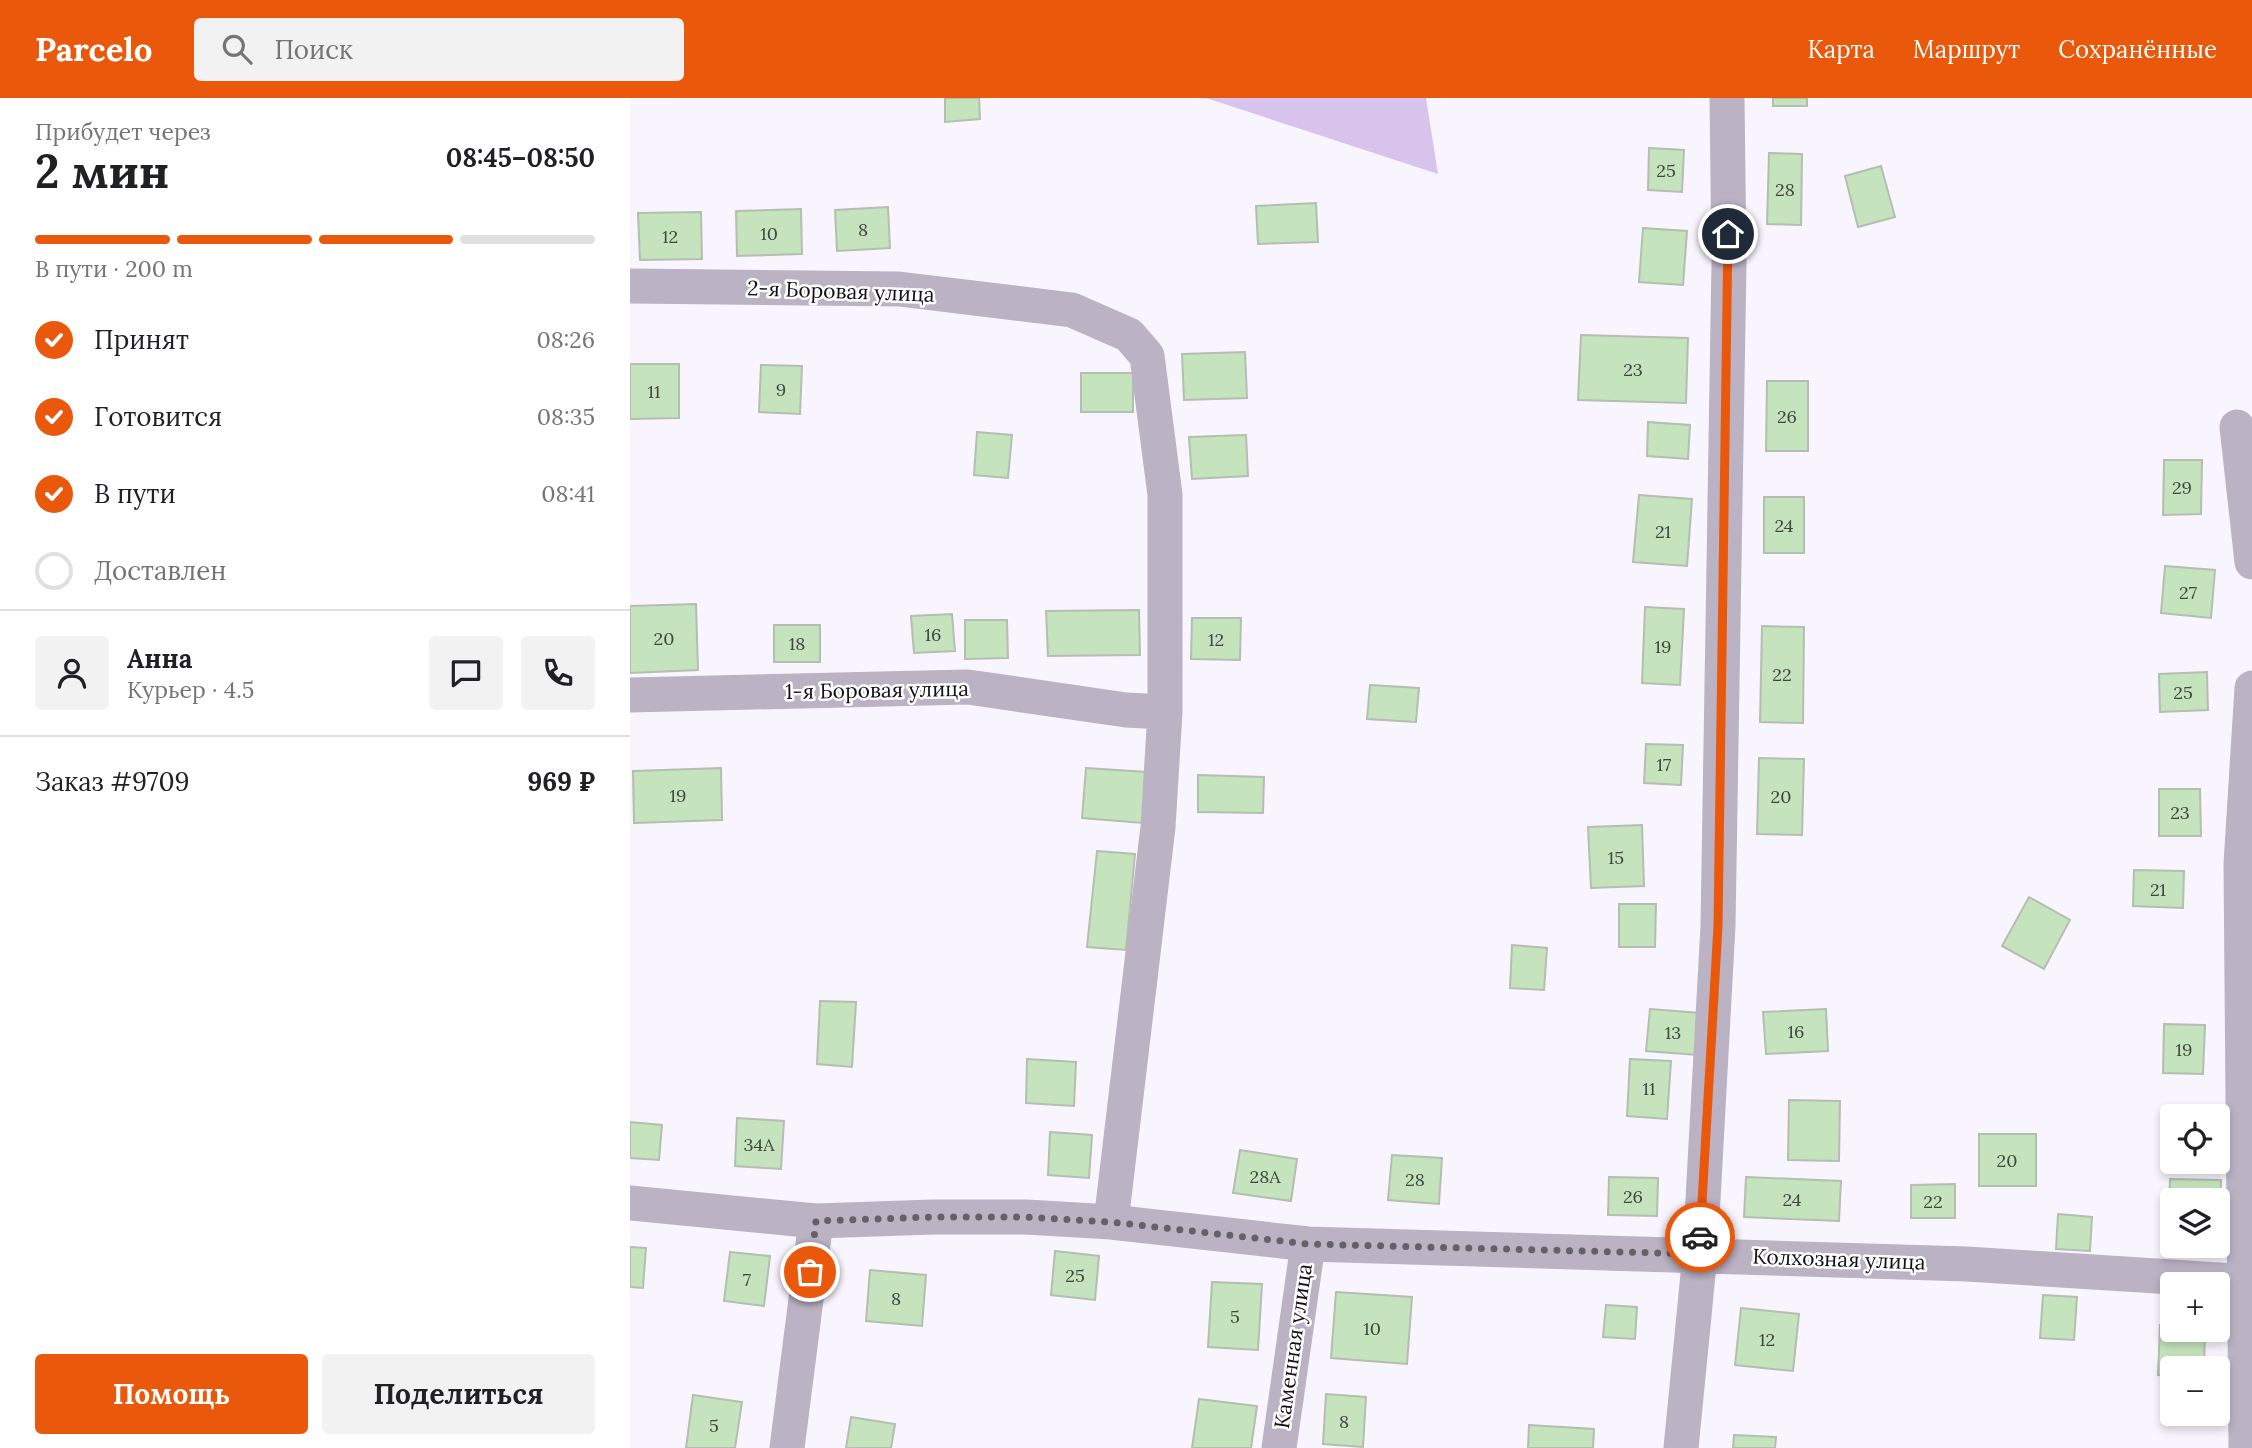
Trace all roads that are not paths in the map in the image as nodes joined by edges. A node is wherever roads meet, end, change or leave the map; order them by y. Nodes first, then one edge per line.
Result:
1 (1727, 98) edge
2 (630, 286) edge
3 (2236, 427) dead end
4 (2252, 562) edge
5 (2252, 688) edge
6 (630, 695) edge
7 (1165, 712) junction
8 (2247, 857) edge
9 (630, 1203) edge
10 (816, 1221) junction
11 (1111, 1222) junction
12 (1308, 1244) junction
13 (1699, 1254) junction
14 (2249, 1281) edge
15 (787, 1448) edge
16 (1279, 1448) edge
17 (1681, 1448) edge
18 (2246, 1448) edge

1 - 13 street
2 - 7 street, 2-я Боровая улица
3 - 4 street
5 - 8 street
6 - 7 street, 1-я Боровая улица
7 - 11 street
8 - 14 street
9 - 10 street, Колхозная улица
10 - 11 street, Колхозная улица
10 - 15 street
11 - 12 street, Колхозная улица
12 - 13 street, Колхозная улица
12 - 16 street, Каменная улица
13 - 14 street, Колхозная улица
13 - 17 street
14 - 18 street

